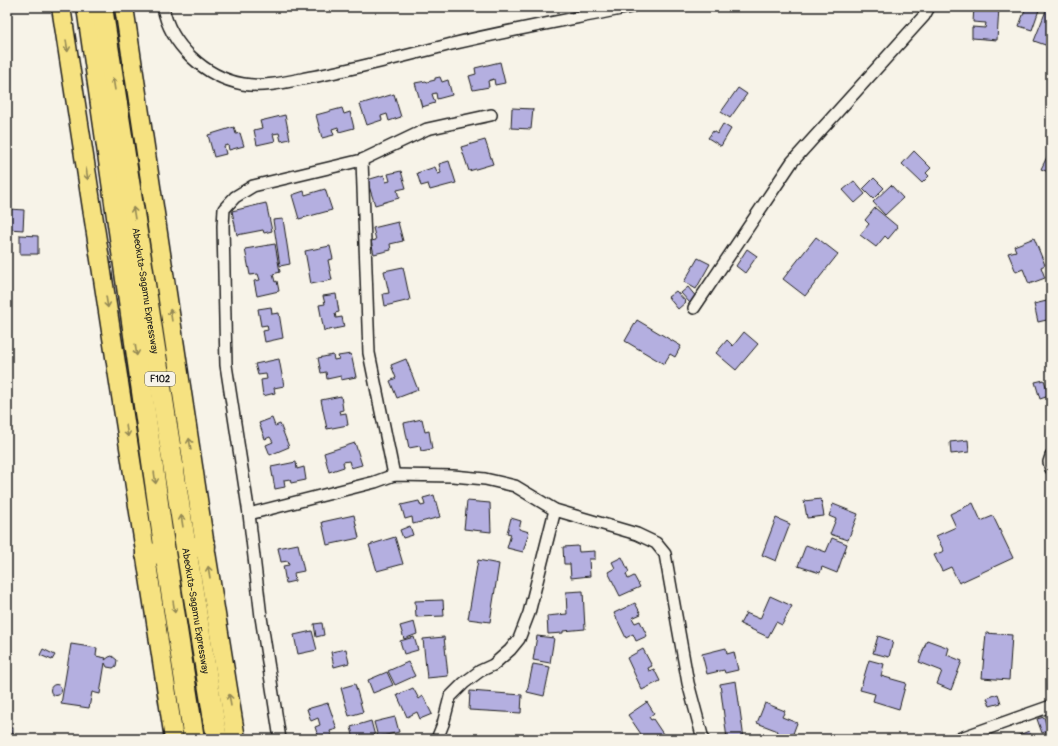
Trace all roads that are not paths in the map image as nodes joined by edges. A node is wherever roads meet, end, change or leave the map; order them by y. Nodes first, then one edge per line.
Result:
1 (61, 7) edge
2 (124, 7) edge
3 (163, 7) edge
4 (630, 7) edge
5 (929, 7) edge
6 (96, 13) edge
7 (491, 115) dead end
8 (362, 160) junction
9 (694, 308) dead end
10 (1051, 456) edge
11 (1051, 469) edge
12 (394, 474) junction
13 (555, 510) junction
14 (249, 514) junction
15 (196, 547) junction
16 (156, 553) junction
17 (1051, 706) edge
18 (982, 735) edge
19 (174, 739) edge
20 (194, 739) edge
21 (218, 739) edge
22 (236, 739) edge
23 (280, 739) edge
24 (437, 739) edge
25 (702, 739) edge
26 (958, 739) edge

1 -> 16 main road
15 -> 2 main road
3 - 4 street
5 - 9 street
15 -> 6 highway, Abeokuta-Sagamu Expressway / F102
6 -> 16 highway, Abeokuta-Sagamu Expressway / F102
7 - 8 street
8 - 12 street
8 - 14 street
10 - 11 street
12 - 13 street
12 - 14 street
13 - 24 street
13 - 25 street
14 - 23 street
15 - 21 highway, Abeokuta-Sagamu Expressway / F102
22 -> 15 main road
16 - 19 main road
16 -> 20 highway, Abeokuta-Sagamu Expressway / F102
17 - 18 street
18 - 26 street

